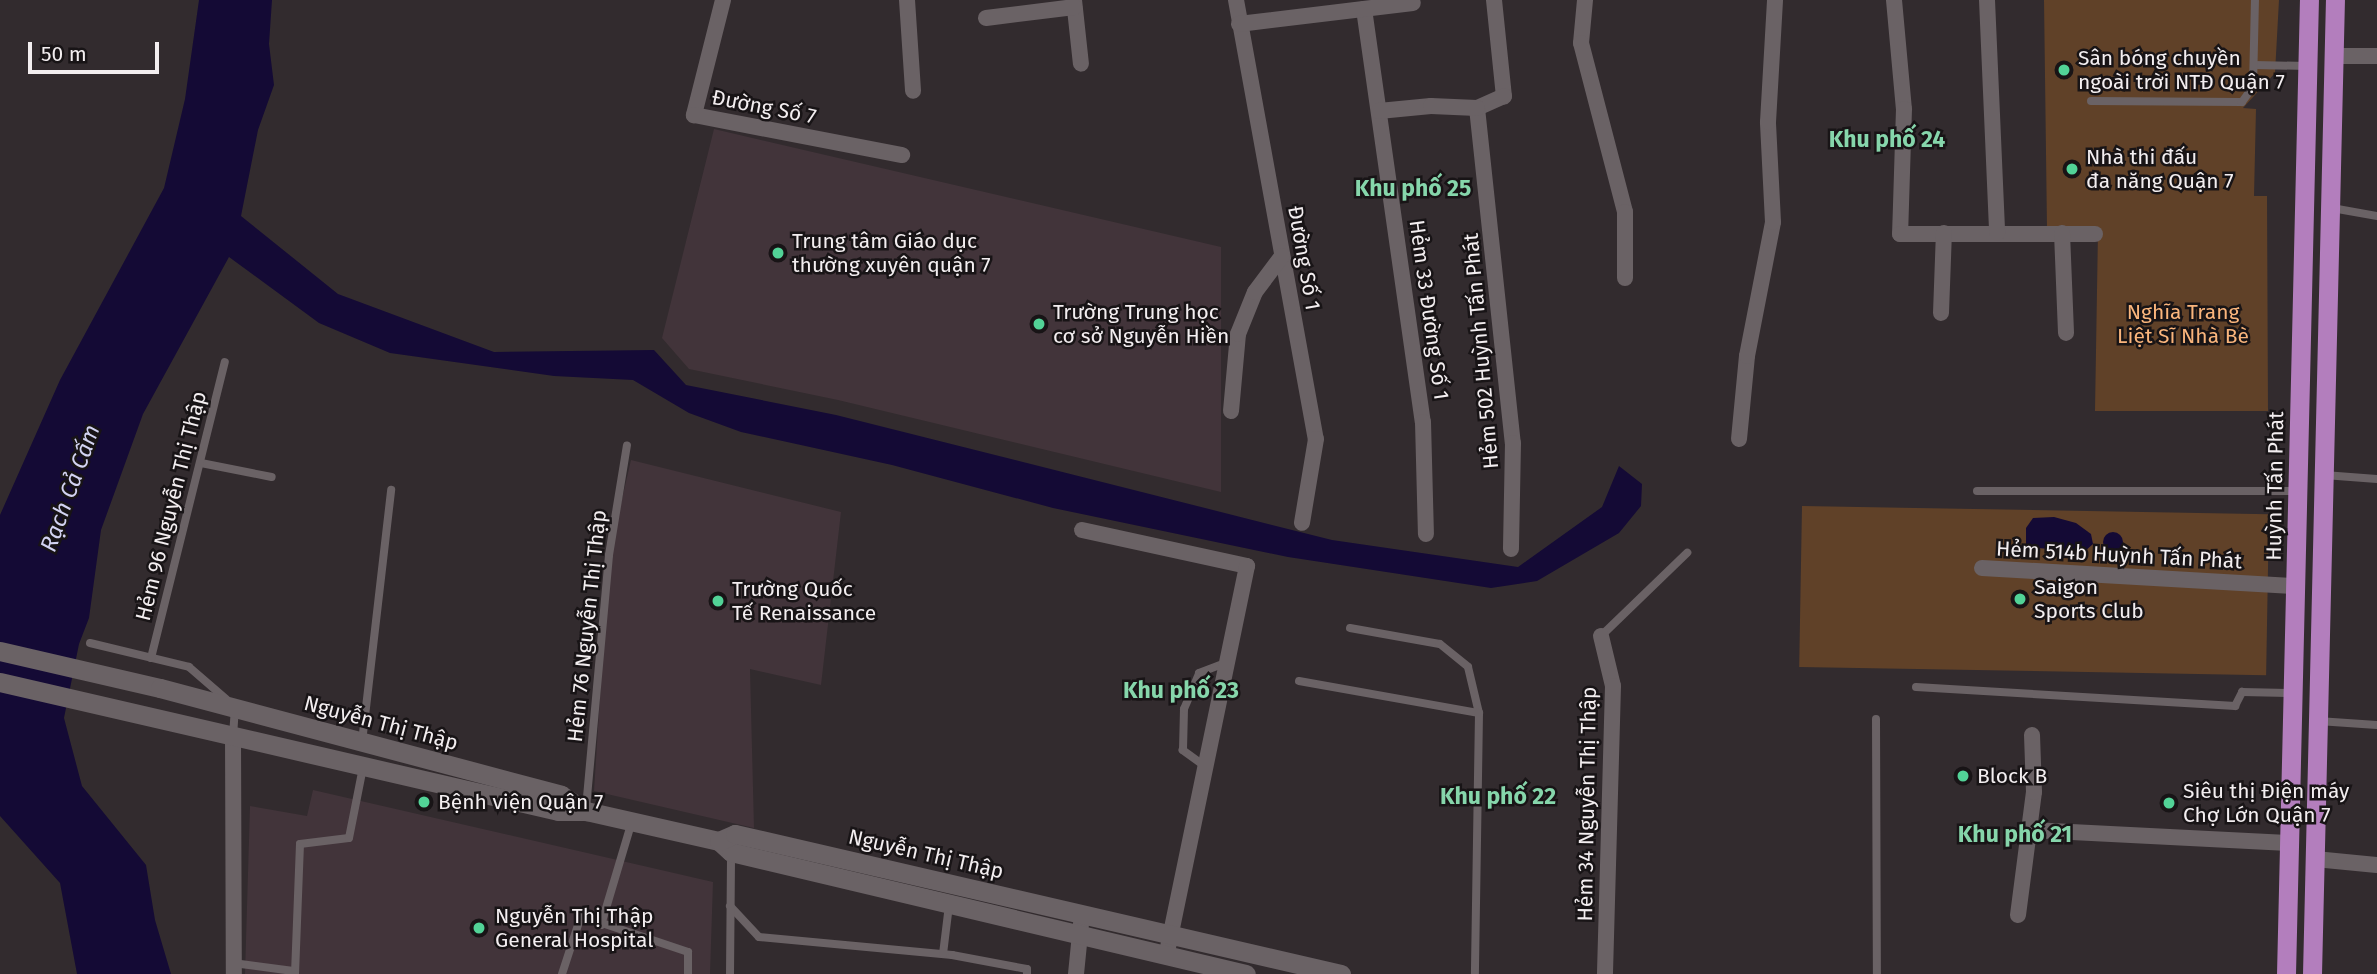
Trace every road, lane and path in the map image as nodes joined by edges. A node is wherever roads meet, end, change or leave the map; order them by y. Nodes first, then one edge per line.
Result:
1 (723, 0) edge
2 (907, 0) edge
3 (1236, 0) edge
4 (1494, 0) edge
5 (1585, 0) edge
6 (1775, 0) edge
7 (1894, 0) edge
8 (1987, 0) edge
9 (2255, 0) edge
10 (2309, 0) edge
11 (2335, 0) edge
12 (1074, 3) edge
13 (1413, 3) dead end
14 (1037, 6) edge
15 (1364, 9) junction
16 (986, 18) dead end
17 (1239, 24) junction
18 (2334, 56) junction
19 (2377, 56) edge
20 (1081, 64) dead end
21 (2253, 65) junction
22 (2308, 66) junction
23 (913, 91) dead end
24 (2091, 102) dead end
25 (1477, 108) junction
26 (1379, 111) junction
27 (902, 155) dead end
28 (2330, 208) junction
29 (2377, 216) edge
30 (1944, 233) junction
31 (1997, 233) junction
32 (2062, 233) junction
33 (2095, 234) dead end
34 (1282, 256) junction
35 (1625, 278) dead end
36 (1941, 313) dead end
37 (2066, 333) dead end
38 (225, 362) dead end
39 (1231, 411) dead end
40 (1739, 439) dead end
41 (627, 445) dead end
42 (201, 463) junction
43 (2324, 475) junction
44 (272, 477) dead end
45 (2377, 479) edge
46 (391, 490) dead end
47 (1977, 491) dead end
48 (2297, 491) junction
49 (2297, 519) junction
50 (2323, 520) junction
51 (1302, 523) dead end
52 (1082, 530) dead end
53 (1426, 534) dead end
54 (1511, 549) dead end
55 (1687, 553) dead end
56 (1982, 568) dead end
57 (2295, 586) junction
58 (2295, 607) junction
59 (2321, 608) junction
60 (1350, 628) dead end
61 (1601, 636) joint
62 (90, 643) dead end
63 (0, 651) edge
64 (151, 658) junction
65 (1228, 663) junction
66 (0, 681) edge
67 (1299, 681) dead end
68 (1916, 687) dead end
69 (2292, 693) junction
70 (237, 709) junction
71 (1479, 713) junction
72 (1876, 719) dead end
73 (2318, 721) junction
74 (2377, 725) edge
75 (2032, 735) dead end
76 (233, 736) junction
77 (362, 742) junction
78 (363, 766) junction
79 (1206, 767) junction
80 (586, 811) junction
81 (632, 821) junction
82 (2030, 830) junction
83 (2289, 843) junction
84 (725, 847) junction
85 (2315, 859) junction
86 (2377, 865) edge
87 (948, 905) junction
88 (730, 906) junction
89 (1082, 914) junction
90 (2018, 915) dead end
91 (601, 925) junction
92 (1171, 935) junction
93 (1078, 936) junction
94 (2287, 942) junction
95 (2313, 944) junction
96 (943, 954) junction
97 (1166, 956) junction
98 (234, 969) edge
99 (294, 973) edge
100 (562, 974) edge
101 (688, 974) edge
102 (730, 974) edge
103 (1027, 974) edge
104 (1076, 974) edge
105 (1246, 974) edge
106 (1341, 974) edge
107 (1475, 974) edge
108 (1605, 974) edge
109 (1877, 974) edge
110 (2286, 974) edge
111 (2312, 974) edge

1 - 27 street, Đường Số 7
2 - 23 street
3 - 17 street, Đường Số 1
4 - 25 street
5 - 35 street
6 - 40 street
7 - 30 street
8 - 31 street
9 - 21 lane
10 - 22 main road, Huỳnh Tấn Phát
11 - 18 main road
12 - 14 street
12 - 20 street
13 - 15 street
14 - 16 street
15 - 17 street
15 - 26 street, Hẻm 33 Đường Số 1
17 - 34 street, Đường Số 1
18 - 19 street
18 - 28 main road
21 - 22 lane
21 - 24 lane
22 - 48 main road, Huỳnh Tấn Phát
25 - 26 street
25 - 54 street, Hẻm 502 Huỳnh Tấn Phát
26 - 53 street, Hẻm 33 Đường Số 1
28 - 29 lane
28 - 43 main road
30 - 31 street
30 - 36 street
31 - 32 street
32 - 33 street
32 - 37 street
34 - 39 street
34 - 51 street, Đường Số 1
38 - 42 lane, Hẻm 96 Nguyễn Thị Thập
41 - 80 lane, Hẻm 76 Nguyễn Thị Thập
42 - 44 lane
42 - 64 lane, Hẻm 96 Nguyễn Thị Thập
43 - 45 lane
43 - 50 main road
46 - 77 lane
47 - 48 lane
48 - 49 main road, Huỳnh Tấn Phát
49 - 50 main road
49 - 57 main road, Huỳnh Tấn Phát
50 - 59 main road
52 - 65 street
55 - 61 lane
56 - 57 street, Hẻm 514b Huỳnh Tấn Phát
57 - 58 main road, Huỳnh Tấn Phát
58 - 59 main road
58 - 69 main road, Huỳnh Tấn Phát
59 - 73 main road
60 - 71 lane
61 - 108 street, Hẻm 34 Nguyễn Thị Thập
62 - 64 lane
63 - 70 main road, Nguyễn Thị Thập
64 - 70 lane
65 - 79 street
65 - 79 lane
66 - 76 main road, Nguyễn Thị Thập
67 - 71 lane
68 - 69 lane
69 - 83 main road, Huỳnh Tấn Phát
70 - 76 lane
70 - 77 main road, Nguyễn Thị Thập
71 - 107 lane
72 - 109 lane
73 - 74 lane
73 - 85 main road
75 - 82 street
76 - 78 main road, Nguyễn Thị Thập
76 - 98 street
77 - 80 main road, Nguyễn Thị Thập
78 - 80 main road, Nguyễn Thị Thập
78 - 99 lane
79 - 92 street
80 - 81 main road, Nguyễn Thị Thập
81 - 84 main road, Nguyễn Thị Thập
81 - 91 lane
82 - 83 street
82 - 90 street
83 - 94 main road, Huỳnh Tấn Phát
84 - 87 main road, Nguyễn Thị Thập
84 - 88 lane
84 - 89 main road, Nguyễn Thị Thập
85 - 86 street
85 - 95 main road
87 - 93 main road, Nguyễn Thị Thập
87 - 96 lane
88 - 96 lane
88 - 102 lane
89 - 92 main road, Nguyễn Thị Thập
89 - 93 street
91 - 100 lane
91 - 101 lane
92 - 97 street
92 - 106 main road, Nguyễn Thị Thập
93 - 97 main road, Nguyễn Thị Thập
93 - 104 street
94 - 95 main road
94 - 110 main road, Huỳnh Tấn Phát
95 - 111 main road
96 - 103 lane
97 - 105 main road, Nguyễn Thị Thập
98 - 99 lane

